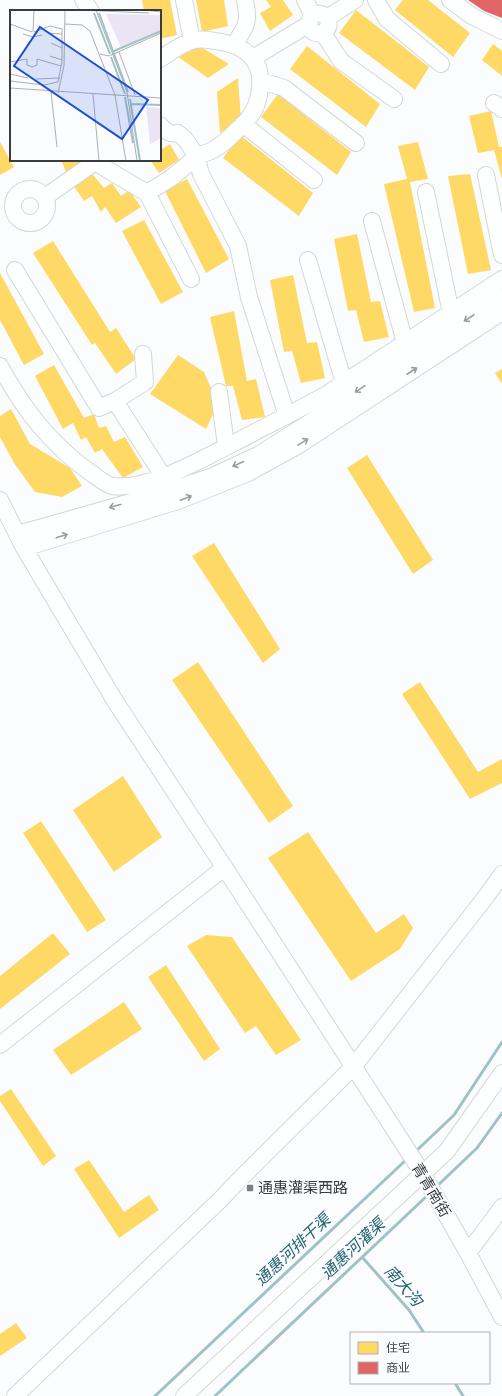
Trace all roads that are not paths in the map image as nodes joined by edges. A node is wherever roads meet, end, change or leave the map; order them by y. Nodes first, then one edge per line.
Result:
1 (84, 0) edge
2 (184, 0) edge
3 (245, 0) edge
4 (305, 0) edge
5 (355, 0) edge
6 (376, 0) edge
7 (450, 0) edge
8 (90, 10) edge
9 (317, 25) junction
10 (502, 31) edge
11 (192, 41) junction
12 (234, 45) junction
13 (161, 58) edge
14 (441, 64) dead end
15 (258, 69) junction
16 (394, 99) dead end
17 (243, 124) junction
18 (161, 126) edge
19 (356, 143) dead end
20 (199, 154) junction
21 (97, 161) edge
22 (99, 161) edge
23 (486, 175) dead end
24 (314, 180) dead end
25 (426, 192) dead end
26 (147, 193) junction
27 (45, 197) dead end
28 (372, 221) dead end
29 (502, 255) edge
30 (308, 260) dead end
31 (15, 270) dead end
32 (502, 279) edge
33 (191, 280) dead end
34 (502, 297) edge
35 (502, 312) edge
36 (451, 313) junction
37 (405, 343) junction
38 (143, 354) dead end
39 (0, 366) edge
40 (344, 383) junction
41 (219, 392) dead end
42 (115, 401) junction
43 (287, 416) junction
44 (226, 446) junction
45 (163, 476) junction
46 (0, 500) edge
47 (21, 541) junction
48 (224, 868) junction
49 (502, 874) edge
50 (0, 1045) edge
51 (354, 1067) junction
52 (502, 1073) edge
53 (429, 1185) junction
54 (502, 1208) edge
55 (468, 1253) junction
56 (502, 1317) edge
57 (15, 1396) edge
58 (184, 1396) edge

1 - 8 street
2 - 11 street
3 - 12 street
4 - 9 street
5 - 9 street
6 - 14 street
7 - 10 street
9 - 15 street
9 - 16 street
11 - 12 street
11 - 13 street
12 - 15 street
15 - 17 street
15 - 19 street
17 - 20 street
17 - 24 street
18 - 20 street
20 - 26 street
20 - 43 street
21 - 27 street
22 - 26 street
23 - 29 street
25 - 36 street
26 - 33 street
28 - 37 street
30 - 40 street
31 - 42 street
32 - 36 street
34 -> 47 street
47 -> 35 street
36 - 37 street
37 - 40 street
38 - 42 street
39 - 45 street
40 - 43 street
41 - 44 street
42 - 45 street
43 - 44 street
44 - 45 street
46 - 47 street, 青青南街
47 - 48 street, 青青南街
48 - 50 street
48 - 51 street, 青青南街
49 - 51 street
51 - 53 street, 青青南街
51 - 57 street
52 - 53 street
53 - 55 street, 青青南街
53 - 58 street
54 - 55 street
55 - 56 street, 青青南街

